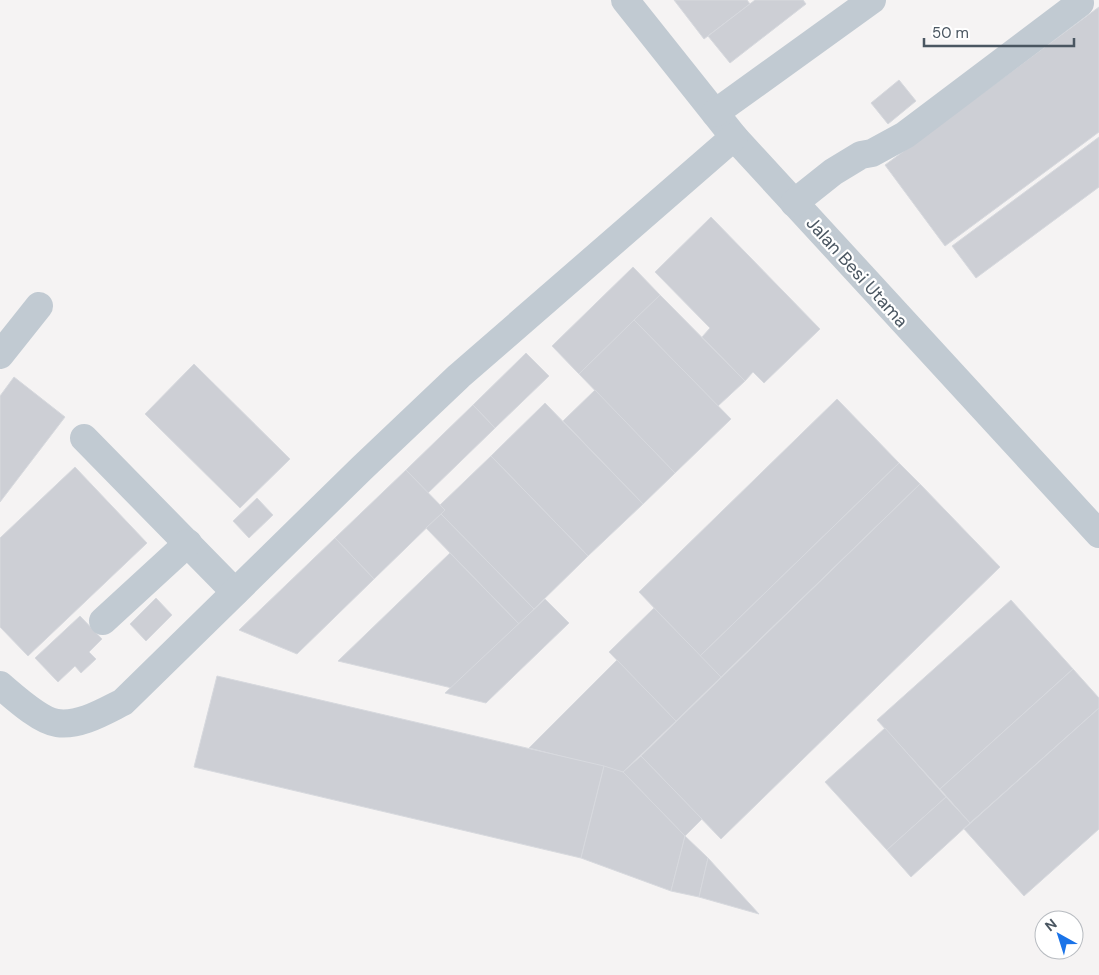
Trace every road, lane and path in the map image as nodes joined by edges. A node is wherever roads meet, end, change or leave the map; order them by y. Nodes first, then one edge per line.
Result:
1 (625, 0) edge
2 (872, 0) edge
3 (1080, 3) dead end
4 (715, 113) junction
5 (734, 137) junction
6 (794, 203) junction
7 (39, 306) dead end
8 (0, 355) edge
9 (84, 438) dead end
10 (1099, 534) edge
11 (188, 543) junction
12 (236, 592) junction
13 (103, 621) dead end
14 (0, 685) edge

1 - 4 street, Jalan Besi Utama
2 - 4 street
3 - 6 street
4 - 5 street, Jalan Besi Utama
5 - 6 street, Jalan Besi Utama
5 - 12 street
6 - 10 street, Jalan Besi Utama
7 - 8 street
9 - 11 street
11 - 12 street
11 - 13 street
12 - 14 street

